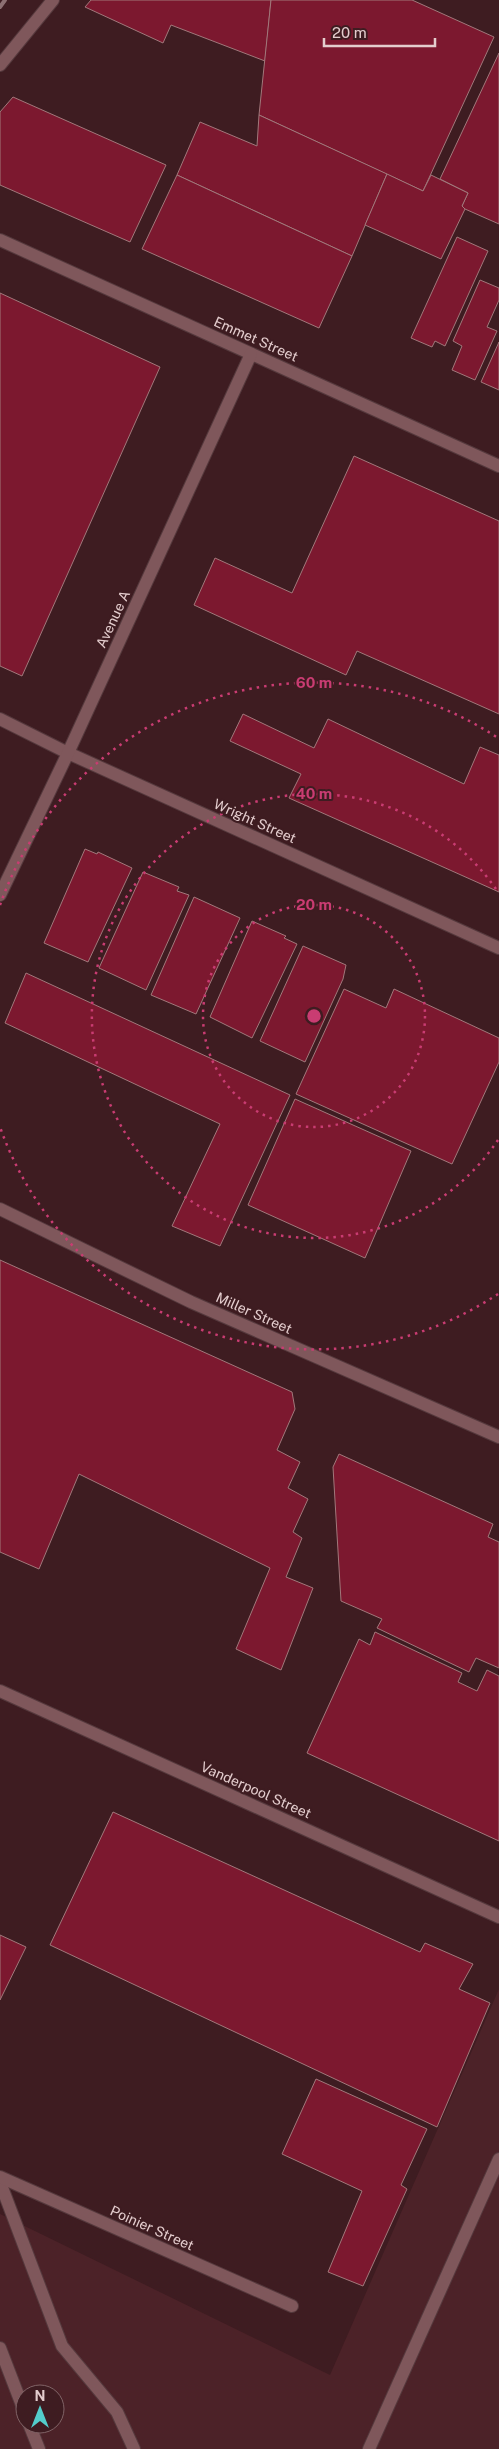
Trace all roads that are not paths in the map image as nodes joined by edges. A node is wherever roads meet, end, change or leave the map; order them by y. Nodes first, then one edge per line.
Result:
1 (53, 0) edge
2 (0, 64) edge
3 (0, 240) edge
4 (251, 354) junction
5 (499, 466) edge
6 (0, 719) edge
7 (68, 753) junction
8 (0, 896) edge
9 (499, 948) edge
10 (0, 1209) edge
11 (499, 1437) edge
12 (0, 1691) edge
13 (499, 1916) edge
14 (499, 2159) edge
15 (0, 2177) edge
16 (0, 2182) edge
17 (292, 2306) dead end
18 (0, 2348) edge
19 (15, 2387) edge
20 (33, 2434) edge
21 (39, 2449) edge
22 (134, 2449) edge
23 (369, 2449) edge

1 - 2 street
3 - 4 street, Emmet Street
4 - 5 street, Emmet Street
4 - 7 street, Avenue A
6 - 7 street, Wright Street
7 - 8 street, Avenue A
7 - 9 street, Wright Street
10 - 11 street, Miller Street
12 - 13 street, Vanderpool Street
14 - 23 street
15 - 17 street, Poinier Street
16 - 22 street
18 - 19 street
20 - 21 street

